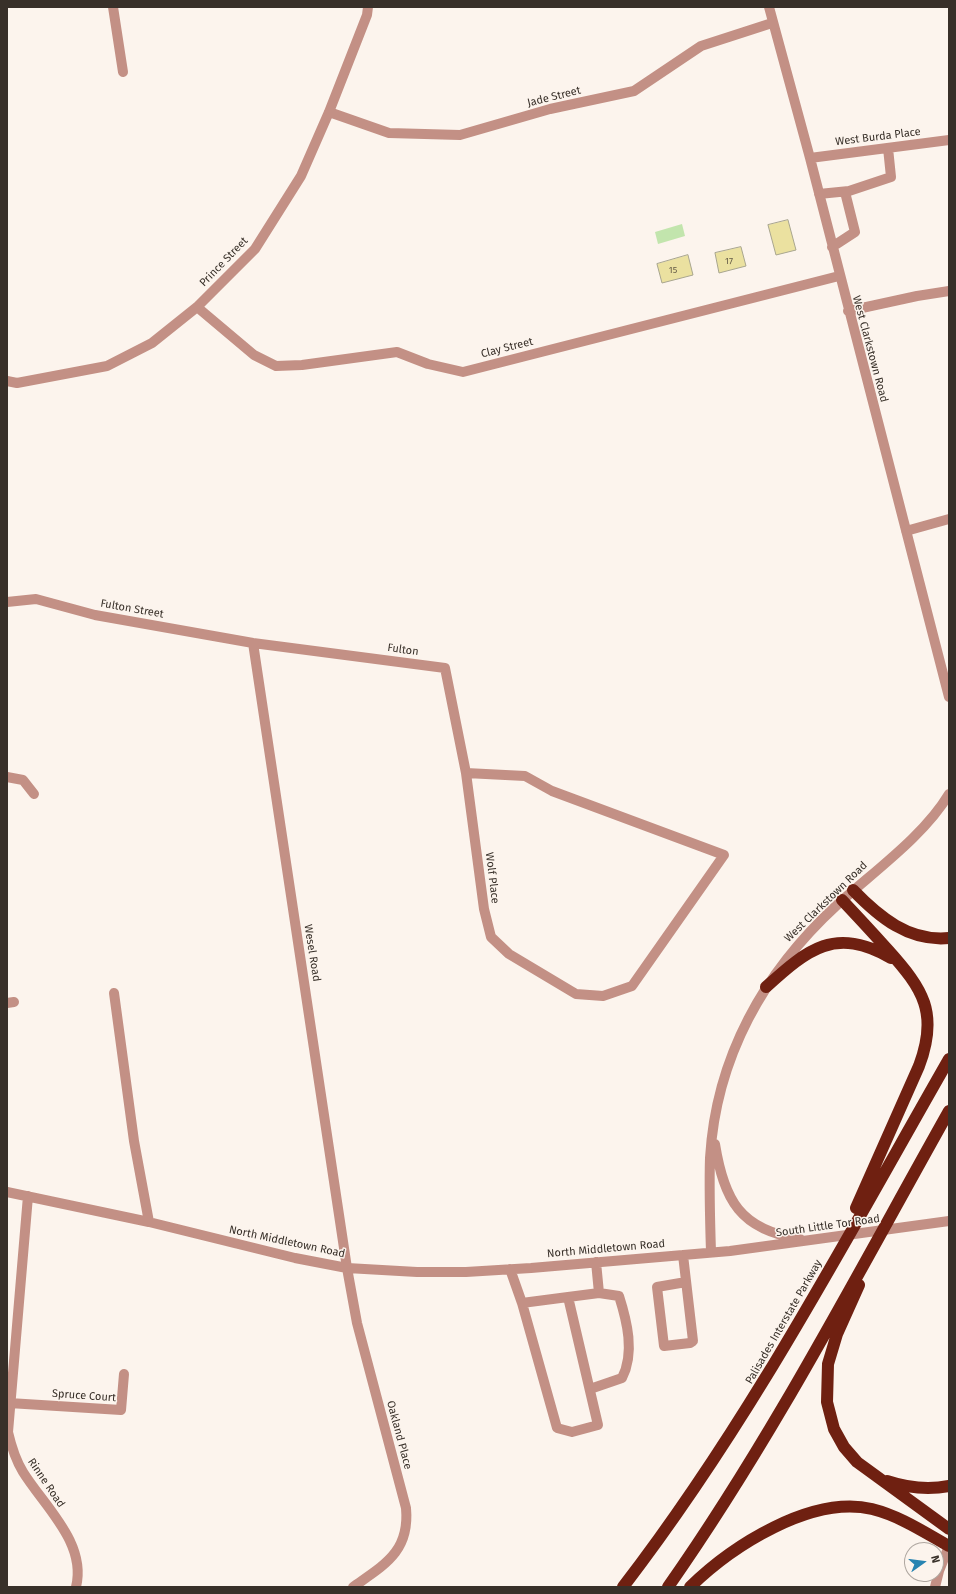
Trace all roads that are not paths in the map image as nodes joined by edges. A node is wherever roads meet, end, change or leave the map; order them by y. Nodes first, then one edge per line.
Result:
1 (113, 7) edge
2 (368, 7) edge
3 (769, 7) edge
4 (772, 23) junction
5 (123, 72) dead end
6 (329, 112) junction
7 (949, 140) edge
8 (888, 148) junction
9 (810, 158) junction
10 (845, 192) junction
11 (819, 194) junction
12 (832, 247) junction
13 (839, 276) junction
14 (949, 291) edge
15 (197, 307) junction
16 (848, 311) junction
17 (12, 382) edge
18 (949, 519) edge
19 (906, 531) junction
20 (7, 602) edge
21 (253, 643) junction
22 (949, 697) edge
23 (466, 773) junction
24 (7, 777) edge
25 (34, 794) dead end
26 (949, 794) edge
27 (853, 890) junction
28 (842, 900) junction
29 (949, 938) edge
30 (904, 968) junction
31 (766, 987) junction
32 (114, 993) dead end
33 (949, 1059) edge
34 (949, 1111) edge
35 (714, 1134) junction
36 (7, 1192) edge
37 (28, 1196) junction
38 (900, 1197) junction
39 (949, 1221) edge
40 (148, 1222) junction
41 (934, 1223) junction
42 (949, 1226) edge
43 (812, 1240) junction
44 (711, 1252) junction
45 (683, 1255) junction
46 (596, 1262) junction
47 (347, 1268) junction
48 (510, 1269) junction
49 (686, 1282) junction
50 (599, 1293) junction
51 (568, 1297) junction
52 (812, 1300) junction
53 (522, 1303) junction
54 (124, 1374) dead end
55 (590, 1389) junction
56 (9, 1403) junction
57 (880, 1478) junction
58 (949, 1486) edge
59 (949, 1529) edge
60 (949, 1546) edge
61 (76, 1587) edge
62 (352, 1587) edge
63 (623, 1587) edge
64 (668, 1587) edge
65 (690, 1587) edge
66 (935, 1587) edge

1 - 5 street
2 - 6 street, Prince Street
3 - 4 street, West Clarkstown Road
4 - 6 street, Jade Street
4 - 9 street, West Clarkstown Road
6 - 15 street, Prince Street
7 - 8 street, West Burda Place
8 - 9 street, West Burda Place
8 - 10 street
9 - 11 street, West Clarkstown Road
10 - 11 street
10 - 12 street
11 - 12 street, West Clarkstown Road
12 - 13 street, West Clarkstown Road
13 - 15 street, Clay Street
13 - 16 street, West Clarkstown Road
14 - 16 street
15 - 17 street, Prince Street
16 - 19 street, West Clarkstown Road
18 - 19 street
19 - 22 street, West Clarkstown Road
20 - 21 street, Fulton Street
21 - 23 street, Fulton
21 - 47 street, Wesel Road
23 - 23 street, Wolf Place
24 - 25 street
26 - 27 street, West Clarkstown Road
27 - 28 street, West Clarkstown Road
27 - 29 highway
28 - 30 highway
28 - 31 street, West Clarkstown Road
30 - 31 highway
30 - 52 highway
31 - 35 street, West Clarkstown Road
32 - 40 street
33 - 52 highway, Palisades Interstate Parkway
34 - 38 highway
35 - 43 street
35 - 44 street, West Clarkstown Road
36 - 37 street, North Middletown Road
37 - 40 street, North Middletown Road
37 - 56 street, Rinne Road
38 - 57 highway
38 - 64 highway
39 - 41 street, South Little Tor Road
40 - 47 street, North Middletown Road
41 - 42 street
41 - 43 street, South Little Tor Road
43 - 44 street, South Little Tor Road
44 - 45 street, North Middletown Road
45 - 46 street, North Middletown Road
45 - 49 street
46 - 48 street, North Middletown Road
46 - 50 street
47 - 48 street, North Middletown Road
47 - 62 street, Oakland Place
48 - 53 street
49 - 49 street
50 - 51 street
50 - 55 street
51 - 53 street
51 - 55 street
52 - 63 highway, Palisades Interstate Parkway
53 - 55 street
54 - 56 street, Spruce Court
56 - 61 street, Rinne Road
57 - 58 highway
57 - 59 highway
60 - 65 highway
60 - 66 street

